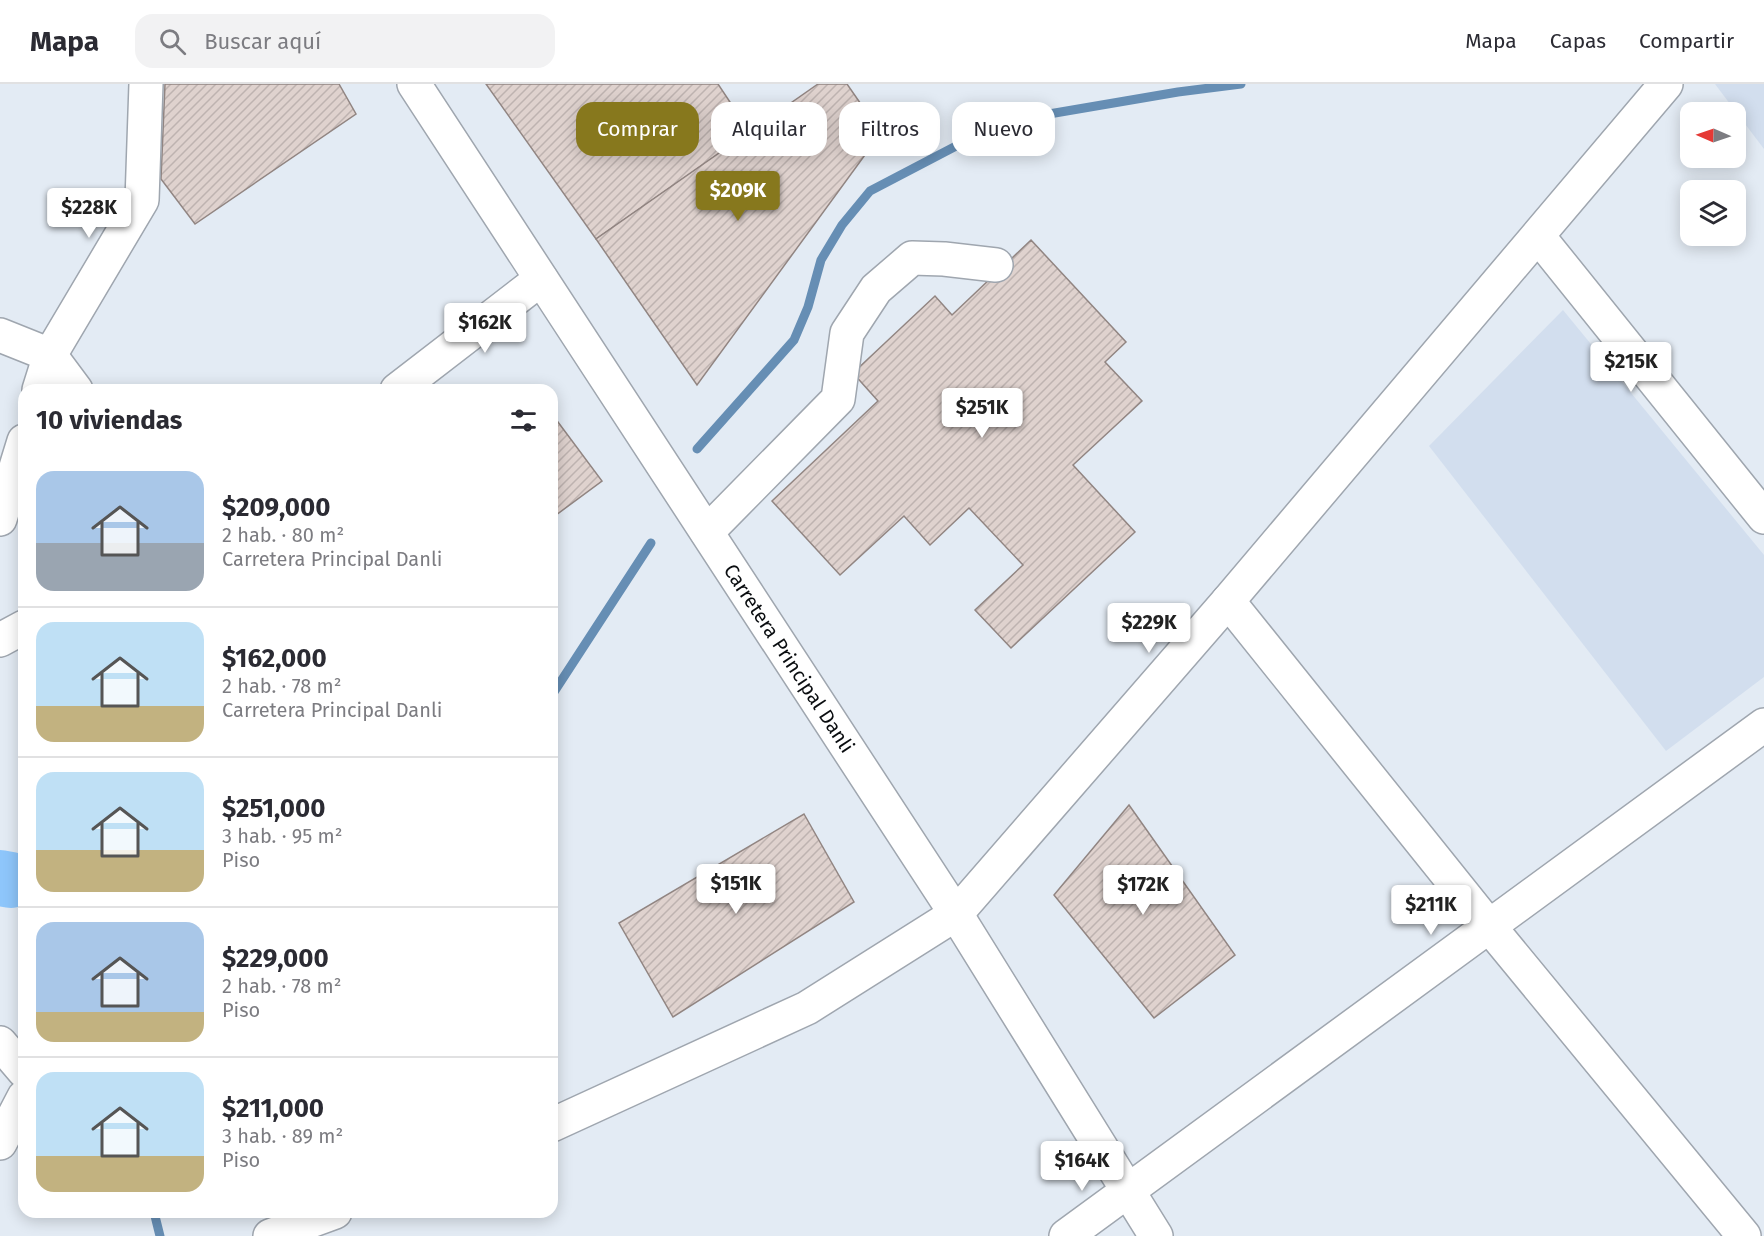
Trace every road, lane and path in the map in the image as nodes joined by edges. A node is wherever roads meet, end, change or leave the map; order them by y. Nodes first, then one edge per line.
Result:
1 (146, 84) edge
2 (414, 84) edge
3 (1666, 84) edge
4 (1538, 236) junction
5 (996, 265) dead end
6 (541, 279) junction
7 (0, 335) edge
8 (50, 355) junction
9 (41, 384) edge
10 (72, 384) edge
11 (405, 384) edge
12 (18, 465) edge
13 (8, 505) edge
14 (1764, 517) edge
15 (707, 532) junction
16 (1228, 601) junction
17 (18, 630) edge
18 (0, 640) edge
19 (1764, 725) edge
20 (956, 914) junction
21 (1488, 925) junction
22 (0, 1043) edge
23 (18, 1064) edge
24 (18, 1108) edge
25 (558, 1122) edge
26 (0, 1143) edge
27 (1129, 1190) junction
28 (319, 1218) edge
29 (270, 1236) edge
30 (1066, 1236) edge
31 (1156, 1236) edge
32 (1744, 1236) edge

1 - 8 street
2 - 6 street, Carretera Principal Danli
3 - 4 street
4 - 14 street
4 - 16 street
5 - 15 street
6 - 11 street
6 - 15 street, Carretera Principal Danli
7 - 8 street
8 - 9 street
8 - 10 street
12 - 13 street
15 - 20 street, Carretera Principal Danli
16 - 20 street
16 - 21 street
17 - 18 street
19 - 21 street
20 - 25 street
20 - 27 street, Carretera Principal Danli
21 - 27 street
21 - 32 street
22 - 23 street
24 - 26 street
27 - 30 street
27 - 31 street, Carretera Principal Danli
28 - 29 street

